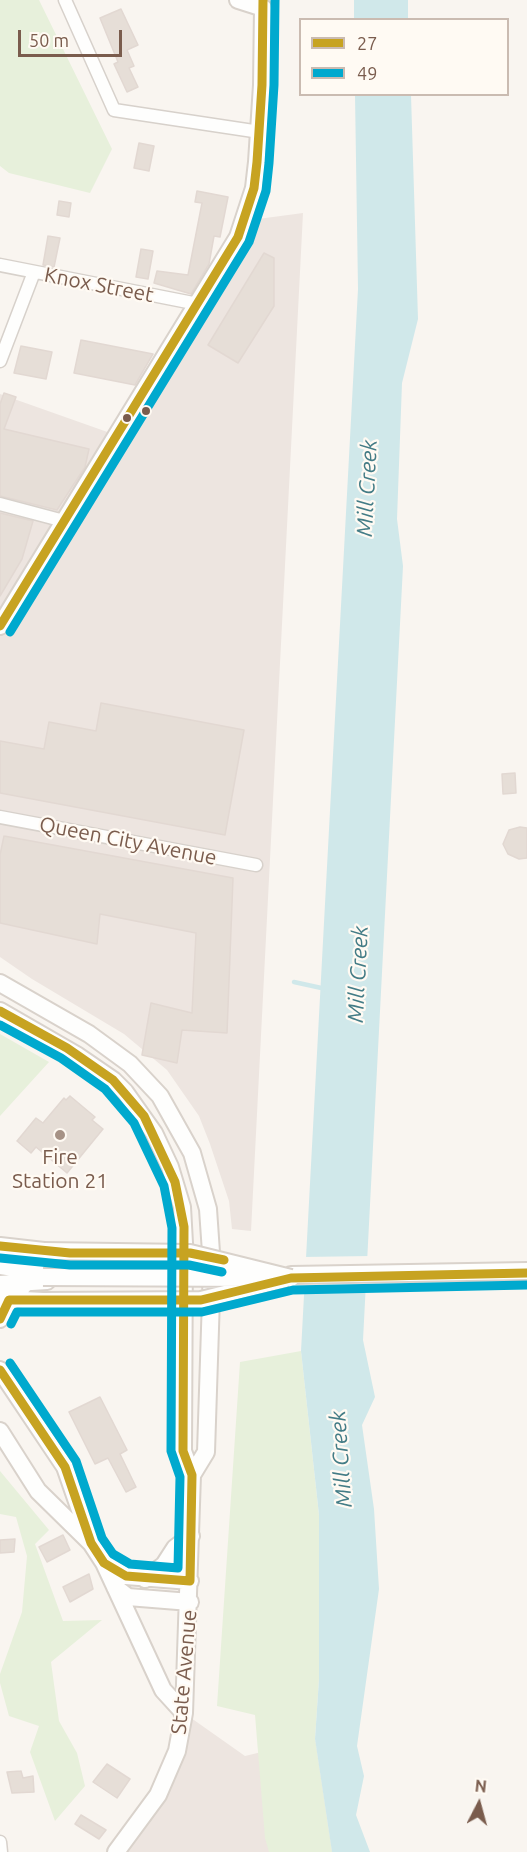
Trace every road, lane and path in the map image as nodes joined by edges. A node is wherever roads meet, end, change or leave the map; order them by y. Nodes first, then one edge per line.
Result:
1 (65, 0) edge
2 (238, 0) edge
3 (263, 4) edge
4 (260, 132) junction
5 (0, 265) edge
6 (34, 272) junction
7 (198, 304) junction
8 (0, 361) edge
9 (0, 504) edge
10 (64, 521) junction
11 (0, 626) edge
12 (0, 817) edge
13 (256, 865) dead end
14 (0, 983) edge
15 (0, 1011) edge
16 (0, 1246) edge
17 (0, 1266) edge
18 (527, 1272) edge
19 (43, 1276) dead end
20 (70, 1277) junction
21 (291, 1278) junction
22 (27, 1282) junction
23 (0, 1284) edge
24 (4, 1299) edge
25 (0, 1319) edge
26 (1, 1372) edge
27 (0, 1431) edge
28 (192, 1475) junction
29 (191, 1536) junction
30 (91, 1543) junction
31 (104, 1563) junction
32 (145, 1579) junction
33 (190, 1581) junction
34 (115, 1587) junction
35 (190, 1602) junction
36 (184, 1713) junction
37 (0, 1842) edge
38 (1, 1852) edge
39 (116, 1852) edge

1 - 4 street
2 - 3 main road
3 - 4 main road
4 - 7 main road
5 - 6 street, Knox Street
6 - 7 street, Knox Street
6 - 8 street
7 - 10 main road
9 - 10 street
10 - 11 main road
12 - 13 street, Queen City Avenue
14 - 28 main road, State Avenue
15 - 28 main road, State Avenue
16 - 21 main road, bridge
17 - 20 main road, bridge
18 - 20 main road, bridge
18 - 21 main road
19 - 21 main road, bridge
20 - 22 main road, bridge
21 - 24 main road, bridge
22 - 23 main road
22 - 24 main road
24 - 25 main road
26 - 30 main road
27 - 30 main road
28 - 29 main road, State Avenue
29 - 32 main road
29 - 33 main road, State Avenue
30 - 31 main road
31 - 32 main road
31 - 34 main road
32 - 33 main road
33 - 35 main road, State Avenue
34 - 35 main road
34 - 36 main road
35 - 36 main road, State Avenue
36 - 39 main road, State Avenue
37 - 38 street

